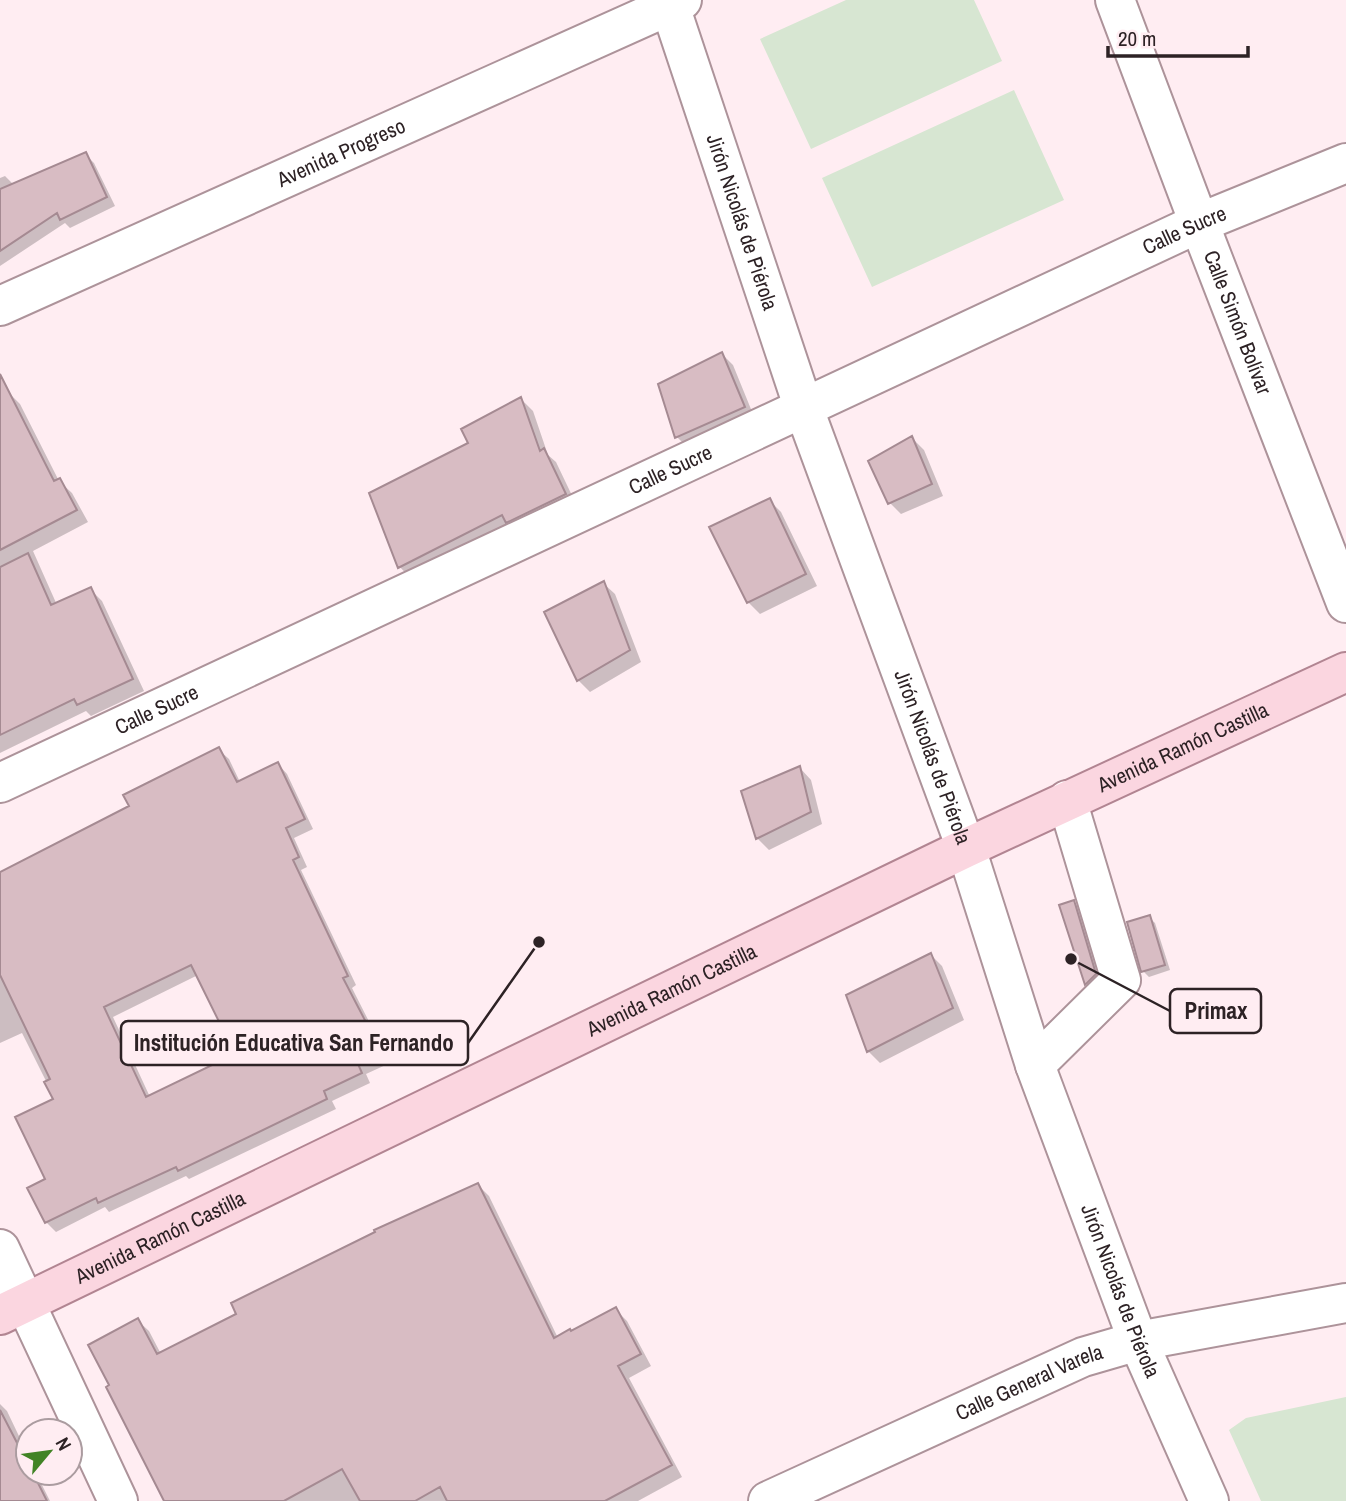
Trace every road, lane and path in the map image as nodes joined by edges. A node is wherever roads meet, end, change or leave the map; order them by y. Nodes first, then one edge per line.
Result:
1 (1115, 0) edge
2 (674, 2) edge
3 (1346, 163) edge
4 (1199, 223) junction
5 (0, 306) edge
6 (804, 409) junction
7 (1346, 603) edge
8 (1346, 672) edge
9 (0, 783) edge
10 (1066, 800) junction
11 (966, 848) junction
12 (1035, 1065) junction
13 (0, 1249) edge
14 (1346, 1303) edge
15 (13, 1309) edge
16 (1138, 1341) junction
17 (118, 1501) edge
18 (768, 1501) edge
19 (1209, 1501) edge

1 - 4 street, Calle Simón Bolívar
2 - 5 street, Avenida Progreso
2 - 6 street, Jirón Nicolás de Piérola
3 - 4 street, Calle Sucre
4 - 6 street, Calle Sucre
4 - 7 street, Calle Simón Bolívar
6 - 9 street, Calle Sucre
6 - 11 street, Jirón Nicolás de Piérola
8 - 10 main road, Avenida Ramón Castilla
10 - 11 main road, Avenida Ramón Castilla
10 - 12 street
11 - 12 street, Jirón Nicolás de Piérola
11 - 15 main road, Avenida Ramón Castilla
12 - 16 street, Jirón Nicolás de Piérola
13 - 15 street
14 - 16 street, Calle General Varela
15 - 17 street
16 - 18 street, Calle General Varela
16 - 19 street, Jirón Nicolás de Piérola

